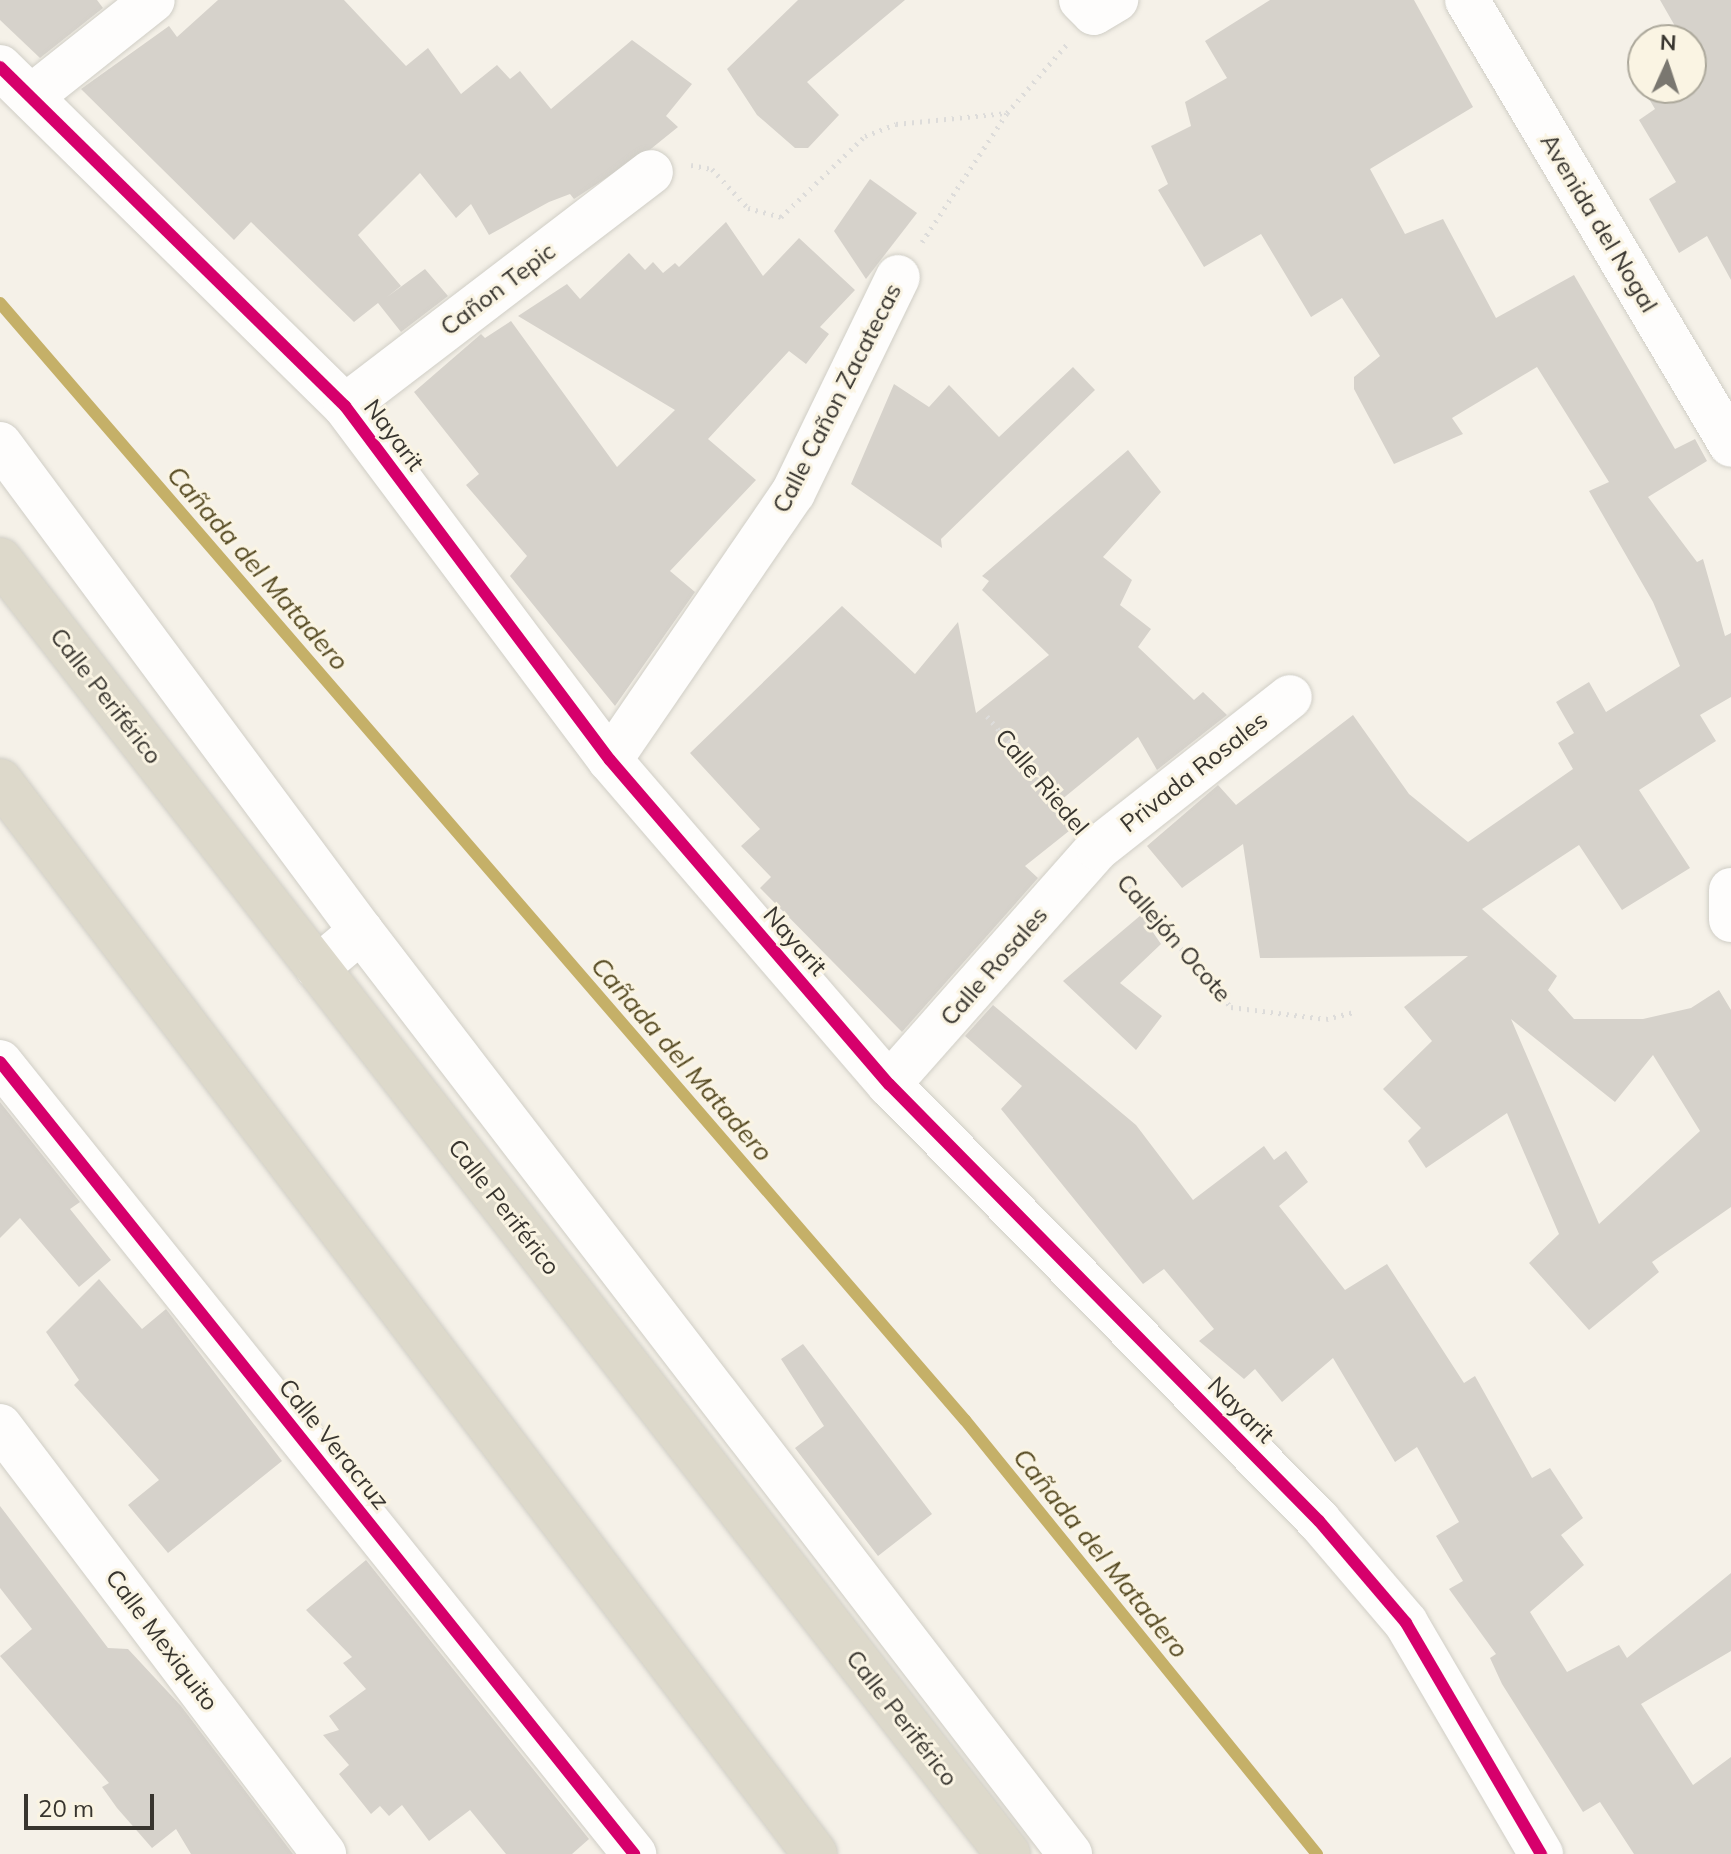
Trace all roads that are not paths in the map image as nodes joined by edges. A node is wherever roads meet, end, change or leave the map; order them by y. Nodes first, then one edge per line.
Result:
1 (153, 0) edge
2 (1467, 0) edge
3 (0, 67) edge
4 (32, 96) junction
5 (651, 172) road end
6 (898, 277) road end
7 (345, 406) junction
8 (0, 444) edge
9 (1731, 445) edge
10 (0, 560) edge
11 (1290, 697) dead end
12 (610, 760) junction
13 (0, 781) edge
14 (1098, 848) joint
15 (361, 931) junction
16 (317, 968) junction
17 (0, 1062) edge
18 (889, 1084) junction
19 (0, 1426) edge
20 (324, 1854) edge
21 (634, 1854) edge
22 (815, 1854) edge
23 (1008, 1854) edge
24 (1070, 1854) edge
25 (1541, 1854) edge

1 - 4 street
2 - 9 street, Avenida del Nogal
3 - 4 street, Nayarit
4 - 7 street, Nayarit
5 - 7 street, Cañon Tepic
6 - 12 street, Calle Cañon Zacatecas
7 - 12 street, Nayarit
8 - 15 street
10 - 16 highway, Calle Periférico
11 - 14 street, Privada Rosales
12 - 18 street, Nayarit
13 - 22 highway
14 - 18 street, Calle Rosales
15 - 16 street
15 - 24 street
16 - 23 highway, Calle Periférico
17 - 21 street, Calle Veracruz
18 - 25 street, Nayarit
19 - 20 street, Calle Mexiquito

